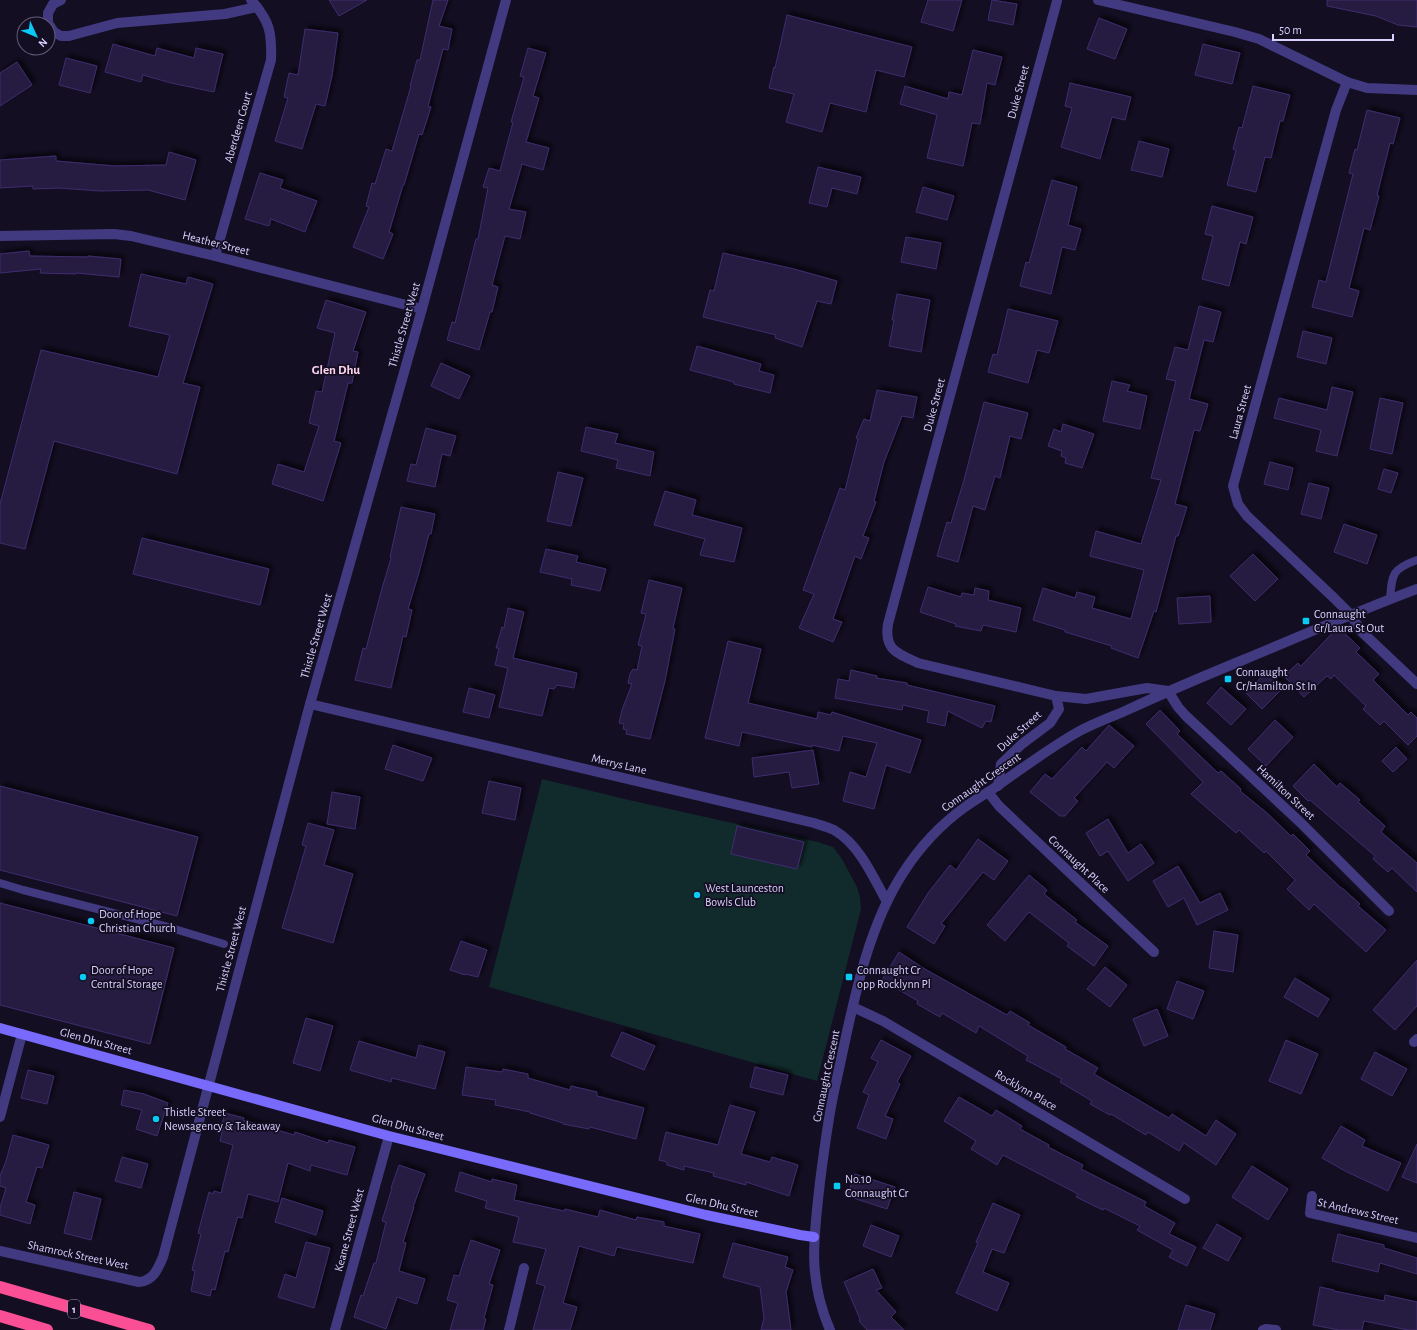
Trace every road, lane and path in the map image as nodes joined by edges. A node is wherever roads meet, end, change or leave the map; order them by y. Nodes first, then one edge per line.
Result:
1 (61, 0) edge
2 (506, 0) edge
3 (1056, 0) edge
4 (1098, 0) edge
5 (254, 3) edge
6 (1347, 82) junction
7 (1417, 90) edge
8 (0, 236) edge
9 (215, 256) junction
10 (422, 310) junction
11 (1417, 560) edge
12 (1417, 589) edge
13 (1390, 599) junction
14 (1350, 614) junction
15 (1417, 684) edge
16 (1168, 691) junction
17 (1056, 696) junction
18 (310, 704) junction
19 (998, 786) junction
20 (988, 792) junction
21 (0, 883) edge
22 (887, 902) junction
23 (1389, 911) dead end
24 (224, 944) dead end
25 (1154, 952) dead end
26 (854, 1007) junction
27 (0, 1028) edge
28 (22, 1034) junction
29 (208, 1086) junction
30 (0, 1118) edge
31 (389, 1136) junction
32 (1312, 1196) dead end
33 (1185, 1199) dead end
34 (814, 1237) junction
35 (1417, 1238) edge
36 (0, 1251) edge
37 (524, 1268) dead end
38 (150, 1278) joint
39 (0, 1287) edge
40 (0, 1316) edge
41 (48, 1330) edge
42 (149, 1330) edge
43 (335, 1330) edge
44 (509, 1330) edge
45 (830, 1330) edge
46 (1263, 1330) edge
47 (1276, 1330) edge

1 - 5 street, Aberdeen Court
2 - 10 street, Thistle Street West
3 - 17 street, Duke Street
4 - 6 street
5 - 9 street, Aberdeen Court
6 - 7 street
6 - 14 street, Laura Street
8 - 9 street, Heather Street
9 - 10 street, Heather Street
10 - 18 street, Thistle Street West
11 - 13 lane
12 - 13 street, Connaught Crescent
13 - 14 street, Connaught Crescent
14 - 15 street, Laura Street
14 - 16 street, Connaught Crescent
16 - 17 street, Duke Street
16 - 19 street, Connaught Crescent
16 - 23 street, Hamilton Street
17 - 19 street, Duke Street
18 - 22 street, Merrys Lane
18 - 29 street, Thistle Street West
19 - 20 street, Connaught Crescent
20 - 22 street, Connaught Crescent
20 - 25 street, Connaught Place
21 - 24 lane
22 - 26 street, Connaught Crescent
26 - 33 street, Rocklynn Place
26 - 34 street, Connaught Crescent
27 - 28 street, Glen Dhu Street
28 - 29 street, Glen Dhu Street
28 - 30 street
29 - 31 street, Glen Dhu Street
29 - 38 street, Thistle Street West
31 - 34 street, Glen Dhu Street
31 - 43 street, Keane Street West
32 - 35 street, St Andrews Street
34 - 45 street, Connaught Crescent
36 - 38 street, Shamrock Street West
37 - 44 street
39 - 42 highway, 1
40 - 41 highway
46 - 47 street

